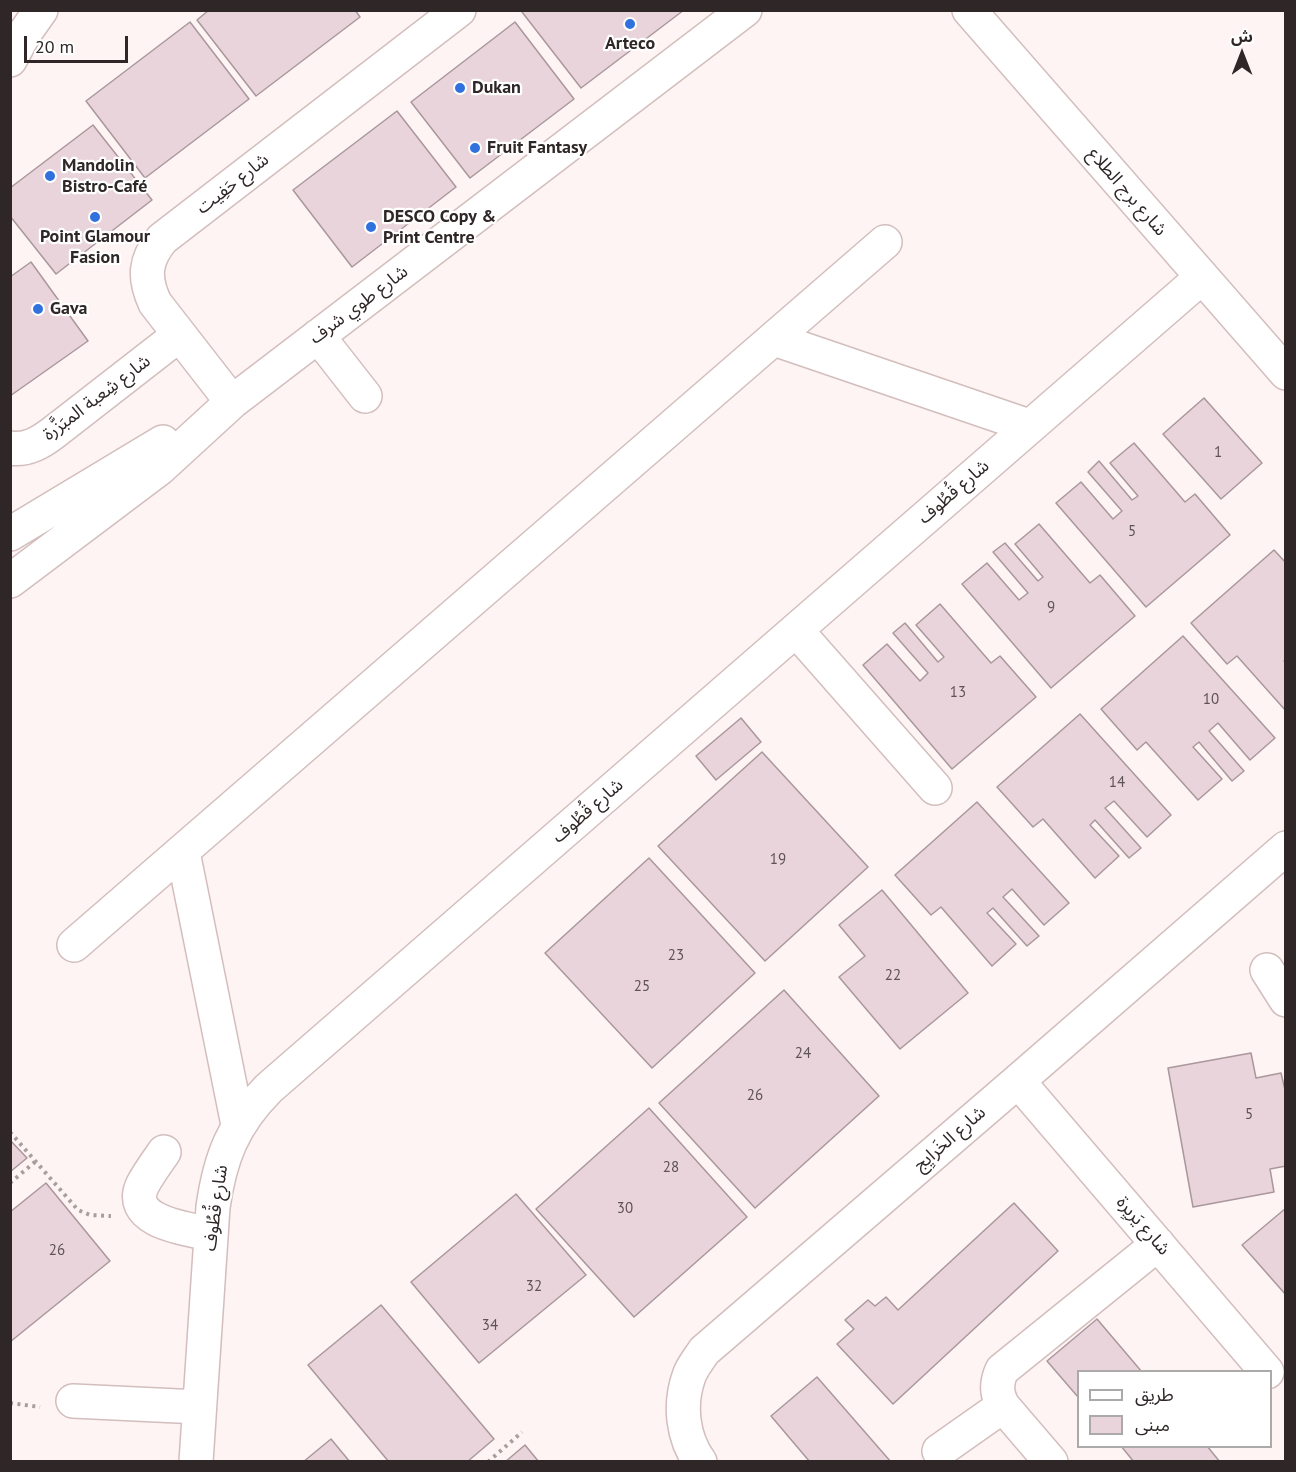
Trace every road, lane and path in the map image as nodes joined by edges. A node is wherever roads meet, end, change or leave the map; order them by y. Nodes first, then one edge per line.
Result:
1 (41, 10) edge
2 (459, 10) edge
3 (744, 10) edge
4 (969, 10) edge
5 (10, 60) edge
6 (885, 242) dead end
7 (1201, 278) junction
8 (179, 335) junction
9 (318, 336) junction
10 (774, 339) junction
11 (1286, 373) edge
12 (365, 396) dead end
13 (232, 402) junction
14 (1029, 426) junction
15 (10, 448) edge
16 (10, 534) edge
17 (10, 580) edge
18 (796, 630) junction
19 (935, 788) dead end
20 (1286, 848) edge
21 (183, 852) junction
22 (75, 945) dead end
23 (1267, 970) dead end
24 (1286, 999) edge
25 (1018, 1081) junction
26 (238, 1125) junction
27 (10, 1132) edge
28 (164, 1152) dead end
29 (36, 1161) junction
30 (10, 1183) edge
31 (141, 1202) junction
32 (211, 1234) junction
33 (1158, 1244) junction
34 (1266, 1370) edge
35 (1272, 1377) edge
36 (1286, 1393) edge
37 (73, 1401) dead end
38 (1003, 1406) junction
39 (199, 1407) junction
40 (522, 1432) dead end
41 (939, 1451) dead end
42 (196, 1461) edge
43 (488, 1461) edge
44 (700, 1461) edge
45 (1051, 1461) edge

1 - 5 street
2 - 8 street, شارع حَفِيت
3 - 9 street, شارع طوي شرف
4 - 7 street, شارع برج الطلاع
6 - 10 street
7 - 11 street, شارع برج الطلاع
7 - 14 street, شارع قُطُوف
8 - 13 street, شارع حَفِيت
8 - 15 street, شارع شِعبة المبَزَّرة
9 - 12 street
9 - 13 street, شارع طوي شرف
10 - 14 street
10 - 21 street
13 - 16 street, شارع طوي شرف
13 - 17 street, شارع طوي شرف
14 - 18 street, شارع قُطُوف
18 - 19 street
18 - 26 street, شارع قُطُوف
20 - 25 street, شارع الخَرايِج
21 - 22 street
21 - 26 street
23 - 24 street
25 - 33 street, شارع يَريِرة
25 - 44 street, شارع الخَرايِج
26 - 32 street, شارع قُطُوف
27 - 29 path
28 - 31 street
29 - 30 path
29 - 31 path
31 - 32 street
32 - 39 street, شارع قُطُوف
33 - 34 street, شارع يَريِرة
33 - 38 street
35 - 36 street
37 - 39 street
38 - 41 street
38 - 45 street
39 - 42 street, شارع قُطُوف
40 - 43 path

